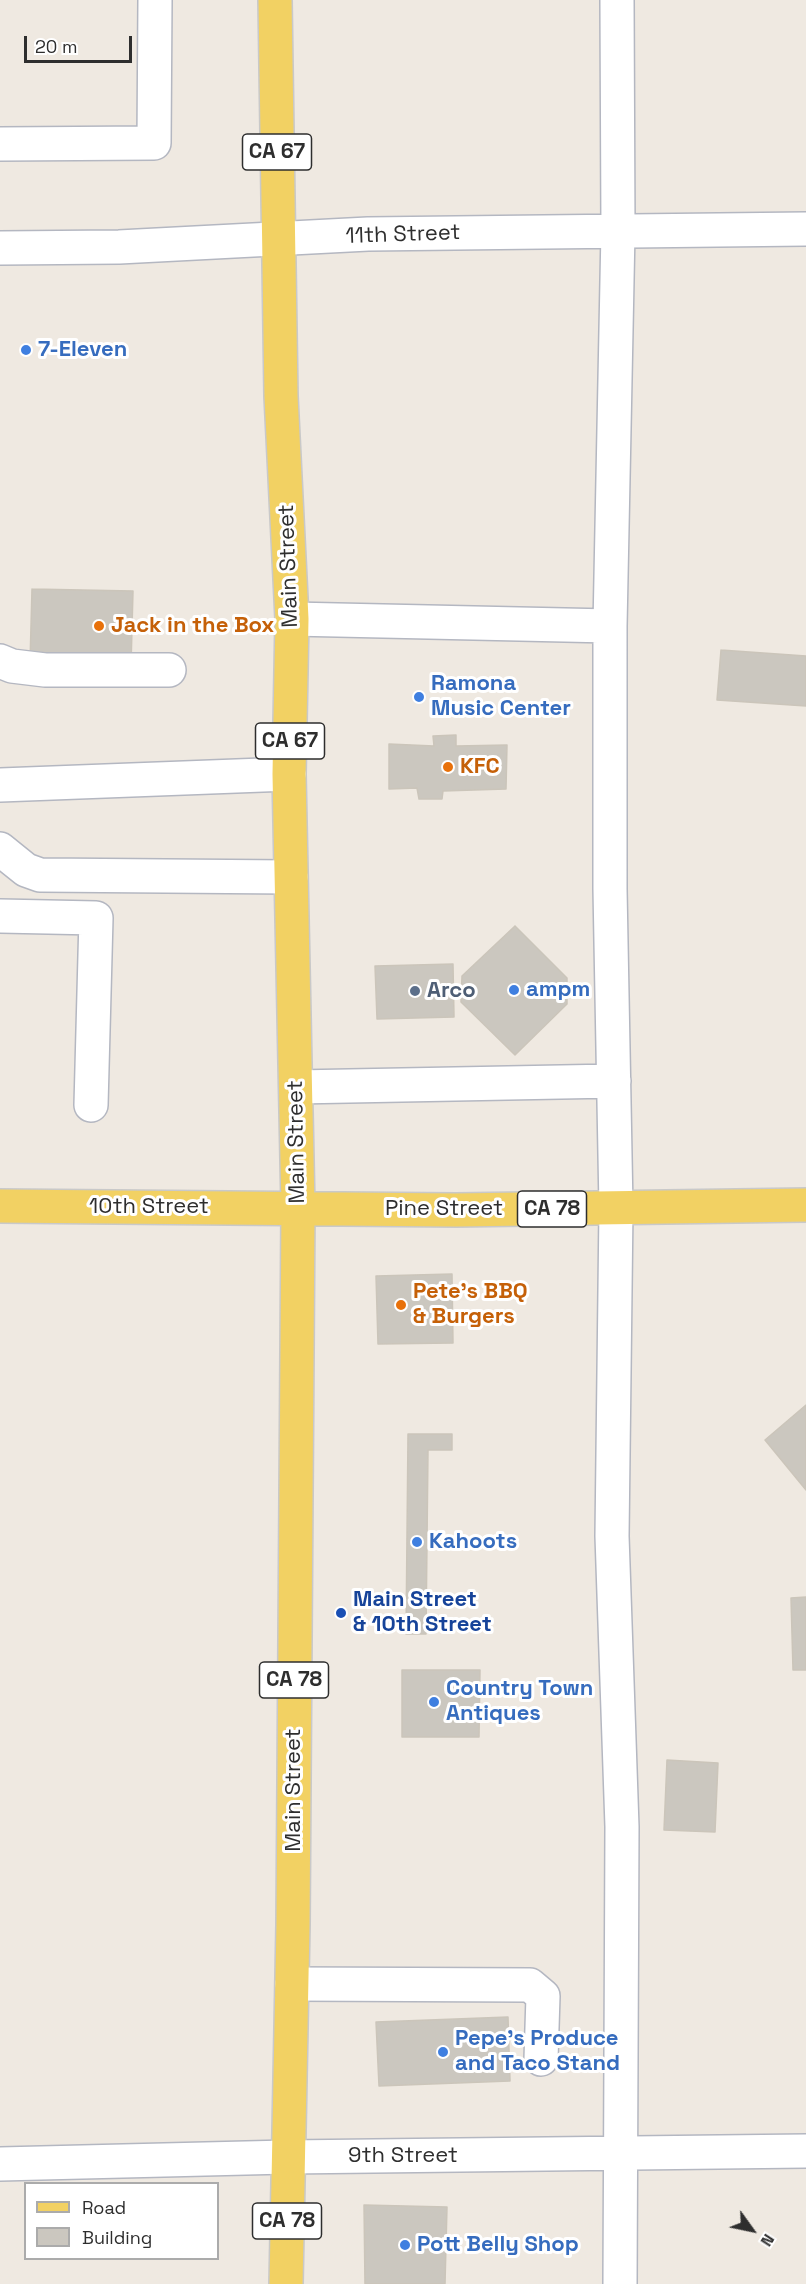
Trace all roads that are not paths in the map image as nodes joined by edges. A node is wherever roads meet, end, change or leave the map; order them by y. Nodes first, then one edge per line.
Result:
1 (155, 0) edge
2 (275, 0) edge
3 (617, 0) edge
4 (0, 144) edge
5 (806, 229) edge
6 (618, 231) junction
7 (278, 241) junction
8 (0, 248) edge
9 (292, 619) junction
10 (610, 626) junction
11 (0, 661) edge
12 (169, 670) dead end
13 (289, 774) junction
14 (0, 785) edge
15 (0, 849) edge
16 (291, 877) junction
17 (0, 916) edge
18 (614, 1081) junction
19 (296, 1087) junction
20 (91, 1105) dead end
21 (806, 1205) edge
22 (0, 1206) edge
23 (298, 1208) junction
24 (616, 1208) junction
25 (292, 1984) junction
26 (541, 2059) dead end
27 (806, 2151) edge
28 (621, 2155) junction
29 (287, 2157) junction
30 (0, 2164) edge
31 (286, 2284) edge
32 (620, 2284) edge

1 - 4 street
2 - 7 main road, Main Street / CA 67
3 - 6 street
5 - 6 street, 11th Street
6 - 7 street, 11th Street
6 - 10 street
7 - 8 street, 11th Street
7 - 9 main road, Main Street / CA 67
9 - 10 street
9 - 13 main road, Main Street / CA 67
10 - 18 street
11 - 12 street
13 - 14 street
13 - 16 main road, Main Street / CA 67
15 - 16 street
16 - 19 main road, Main Street / CA 67
17 - 20 street
18 - 19 street
18 - 24 street
19 - 23 main road, Main Street / CA 67
21 - 24 main road, Pine Street / CA 78
22 - 23 main road, 10th Street
23 - 24 main road, Pine Street / CA 78
23 - 25 main road, Main Street / CA 78
24 - 28 street
25 - 26 street
25 - 29 main road, Main Street / CA 78
27 - 28 street, 9th Street
28 - 29 street, 9th Street
28 - 32 street
29 - 30 street, 9th Street
29 - 31 main road, Main Street / CA 78

